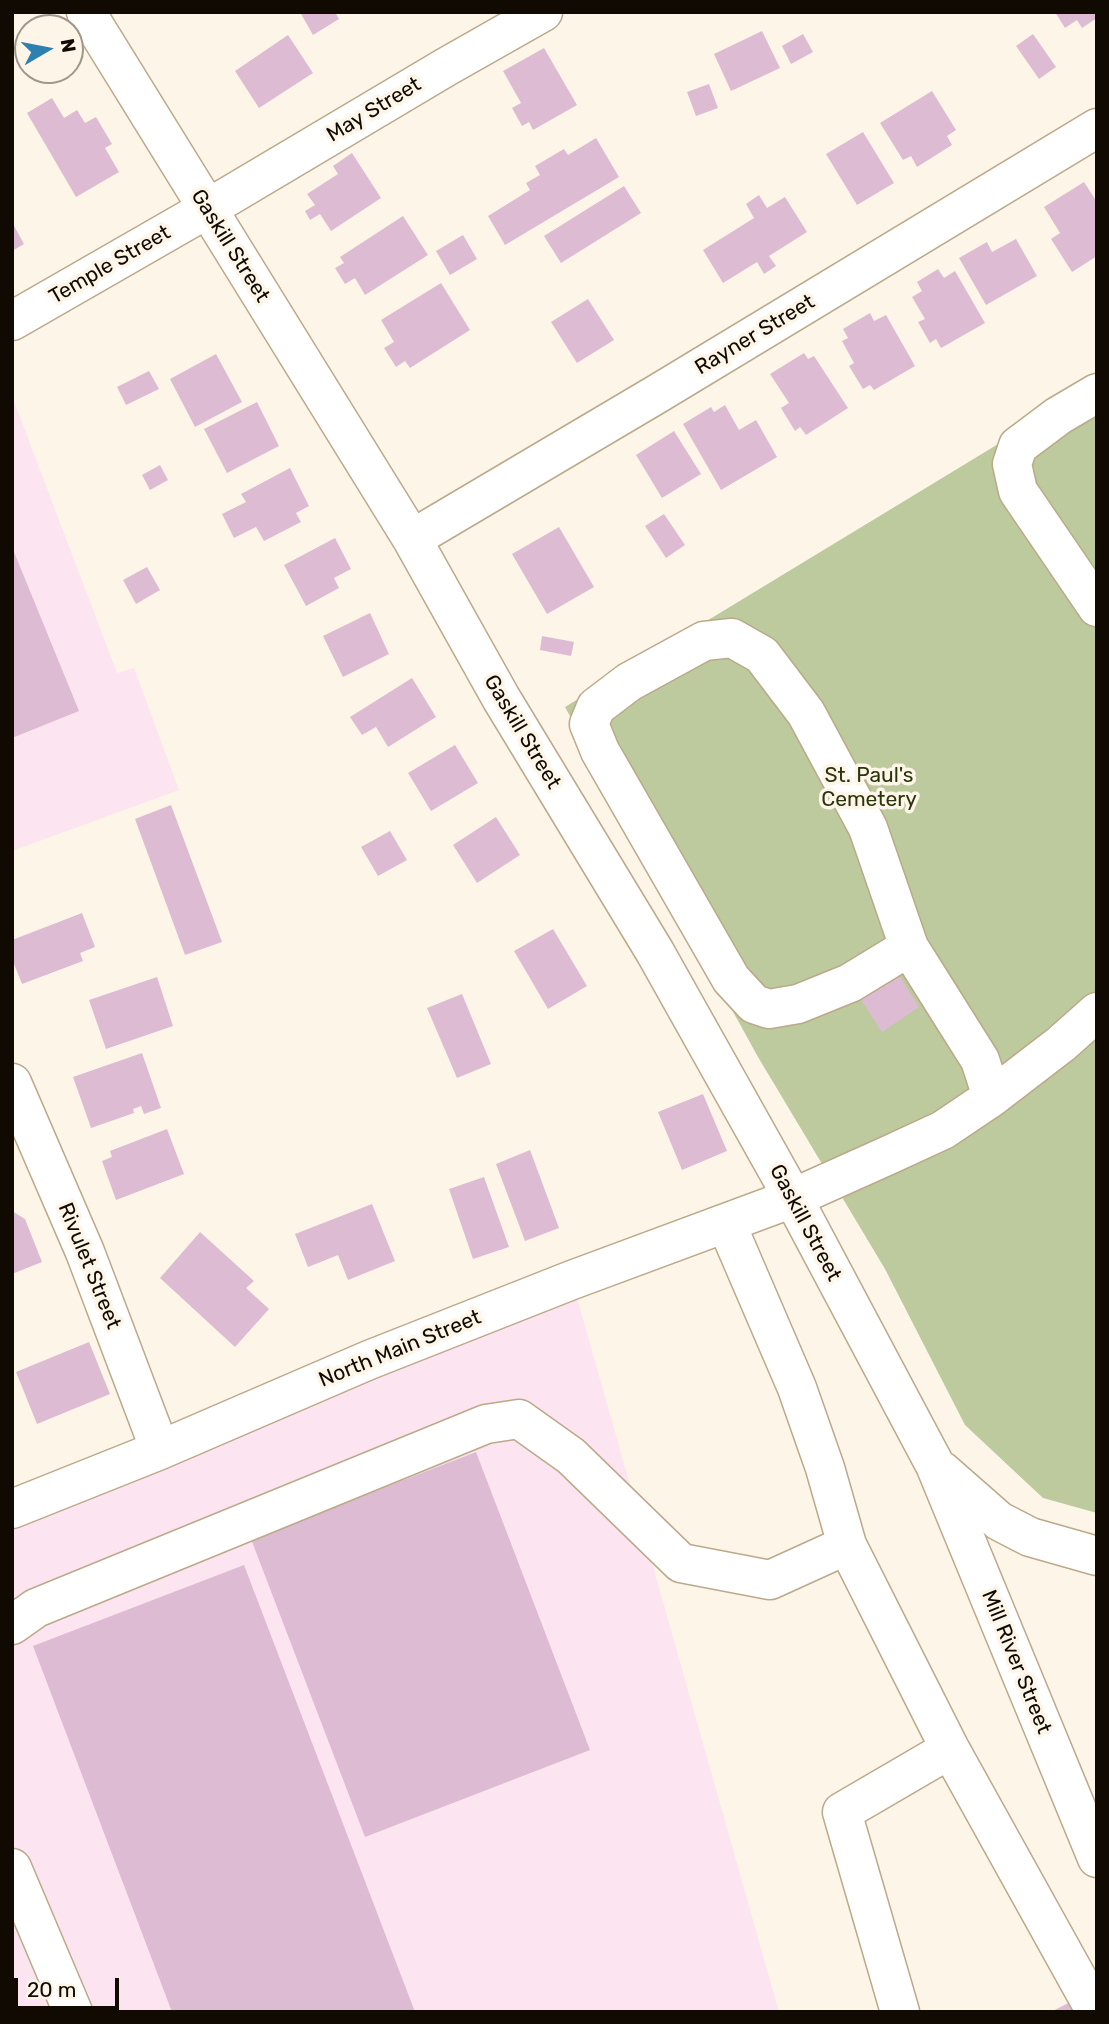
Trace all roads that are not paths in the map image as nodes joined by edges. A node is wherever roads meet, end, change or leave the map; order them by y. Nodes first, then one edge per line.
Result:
1 (86, 12) edge
2 (543, 12) edge
3 (1097, 128) edge
4 (207, 209) junction
5 (12, 321) edge
6 (1097, 393) edge
7 (412, 539) junction
8 (1097, 607) edge
9 (909, 947) junction
10 (1097, 1012) edge
11 (12, 1083) edge
12 (992, 1097) junction
13 (793, 1198) junction
14 (726, 1223) junction
15 (160, 1450) junction
16 (935, 1465) junction
17 (12, 1510) edge
18 (847, 1545) junction
19 (1097, 1556) edge
20 (12, 1625) edge
21 (950, 1748) junction
22 (1097, 1858) edge
23 (12, 1868) edge
24 (73, 2012) edge
25 (900, 2012) edge
26 (1096, 2012) edge

1 - 4 street, Gaskill Street
2 - 4 street, May Street
3 - 7 street, Rayner Street
4 - 5 street, Temple Street
4 - 7 street, Gaskill Street
6 - 8 street
7 - 13 street, Gaskill Street
9 - 9 street
9 - 12 street
10 - 12 street, North Main Street
11 - 15 street, Rivulet Street
12 - 13 street, North Main Street
13 - 14 street, North Main Street
13 - 16 street, Gaskill Street
14 - 15 street, North Main Street
14 - 18 street
15 - 17 street, North Main Street
16 - 19 street
16 - 22 street, Mill River Street
18 - 20 street
18 - 21 street
21 - 25 street
21 - 26 street
23 - 24 street

